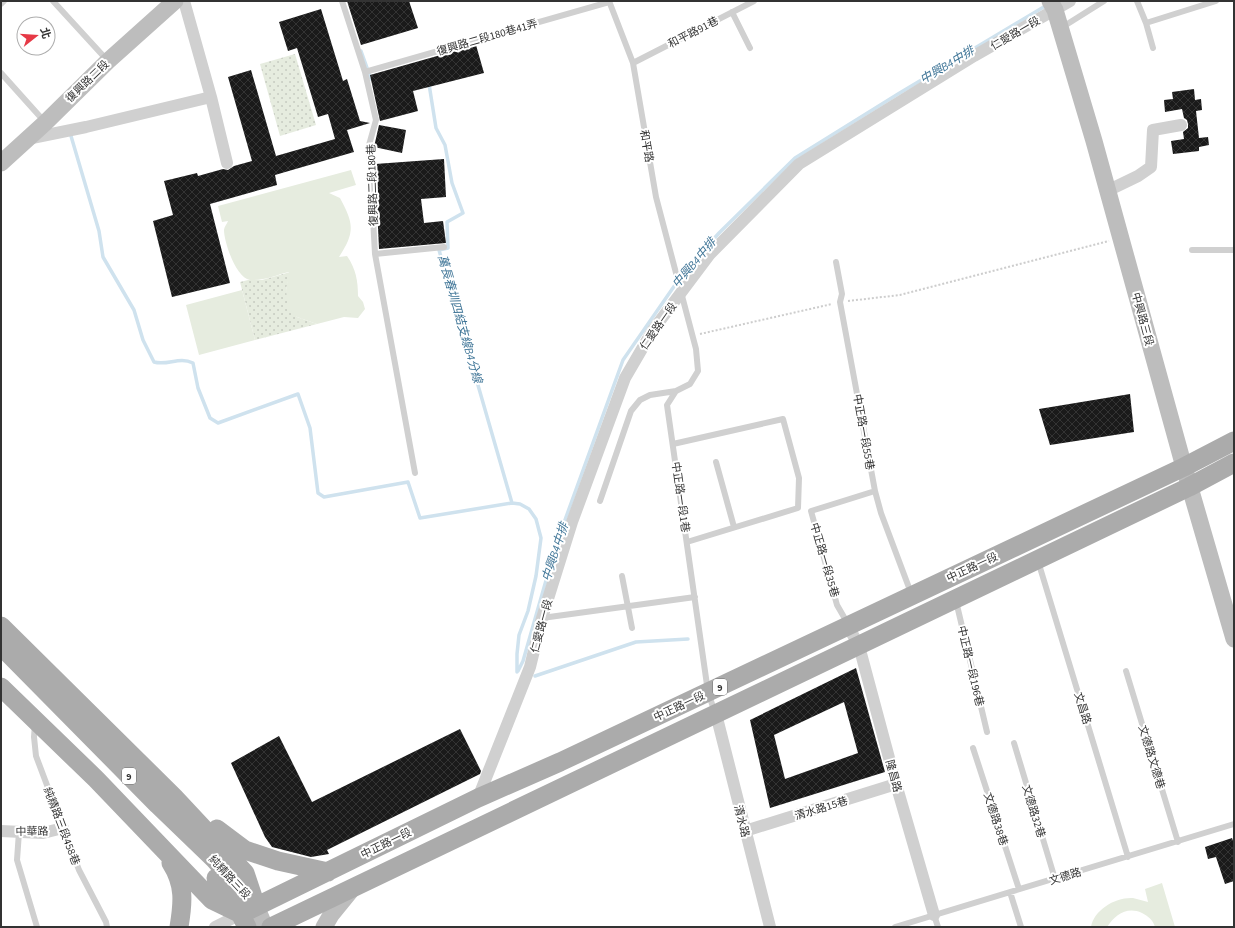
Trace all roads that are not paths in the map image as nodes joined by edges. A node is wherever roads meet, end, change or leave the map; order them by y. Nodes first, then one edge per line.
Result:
1 (4, 1) edge
2 (53, 1) edge
3 (175, 1) edge
4 (184, 1) edge
5 (342, 1) edge
6 (754, 1) edge
7 (1070, 1) edge
8 (1104, 1) edge
9 (1137, 1) edge
10 (1216, 1) edge
11 (609, 2) edge
12 (1, 4) edge
13 (1053, 5) edge
14 (732, 12) junction
15 (1146, 23) junction
16 (1060, 28) junction
17 (750, 48) dead end
18 (1153, 48) dead end
19 (108, 61) junction
20 (633, 63) junction
21 (365, 72) junction
22 (1, 73) edge
23 (211, 97) junction
24 (45, 123) junction
25 (1181, 125) dead end
26 (26, 139) junction
27 (1, 163) edge
28 (227, 163) dead end
29 (1107, 191) junction
30 (444, 247) dead end
31 (1192, 250) dead end
32 (1234, 250) edge
33 (375, 254) junction
34 (836, 262) dead end
35 (682, 293) junction
36 (676, 391) junction
37 (1234, 441) edge
38 (673, 444) junction
39 (716, 462) dead end
40 (1234, 463) edge
41 (1184, 467) junction
42 (415, 472) dead end
43 (1190, 487) junction
44 (874, 491) junction
45 (600, 501) dead end
46 (734, 527) junction
47 (687, 542) junction
48 (1038, 560) junction
49 (622, 576) dead end
50 (912, 596) junction
51 (695, 597) junction
52 (955, 599) junction
53 (628, 606) junction
54 (542, 618) junction
55 (1, 626) edge
56 (848, 626) junction
57 (632, 628) dead end
58 (1234, 639) edge
59 (1, 646) edge
60 (859, 646) junction
61 (1, 664) edge
62 (1126, 671) dead end
63 (1, 686) edge
64 (708, 692) junction
65 (716, 714) junction
66 (35, 721) junction
67 (987, 732) dead end
68 (1014, 743) dead end
69 (973, 748) dead end
70 (896, 784) junction
71 (174, 797) junction
72 (478, 798) junction
73 (1234, 824) edge
74 (63, 828) junction
75 (1, 831) edge
76 (745, 831) junction
77 (19, 832) junction
78 (157, 842) junction
79 (1178, 842) junction
80 (1128, 857) junction
81 (328, 872) junction
82 (1055, 879) junction
83 (353, 888) junction
84 (1019, 890) junction
85 (1010, 892) junction
86 (248, 916) edge
87 (936, 921) edge
88 (37, 927) edge
89 (107, 927) edge
90 (179, 927) edge
91 (215, 927) edge
92 (266, 927) edge
93 (271, 927) edge
94 (324, 927) edge
95 (770, 927) edge
96 (895, 927) edge
97 (1021, 927) edge

1 - 12 lane
2 - 19 lane
3 - 19 street, 復興路二段
4 - 23 street
5 - 21 lane, 復興路二段180巷
6 - 14 lane, 和平路91巷
7 - 13 street, 仁愛路一段
8 - 16 lane
9 - 15 lane
10 - 15 lane
11 - 20 lane, 和平路
11 - 21 lane, 復興路二段180巷41弄
13 - 16 street, 中興路三段
13 - 35 street, 仁愛路一段
14 - 17 lane
14 - 20 lane, 和平路91巷
15 - 18 lane
16 - 29 street, 中興路三段
19 - 24 street, 復興路二段
20 - 35 lane, 和平路
21 - 33 lane, 復興路二段180巷
22 - 24 lane
23 - 26 street
23 - 28 street
24 - 26 street, 復興路二段
25 - 29 street
26 - 27 street, 復興路二段
29 - 41 street, 中興路三段
30 - 33 lane
31 - 32 lane
33 - 42 lane, 復興路二段180巷
34 - 44 lane, 中正路一段55巷
35 - 36 lane
35 - 54 street, 仁愛路一段
36 - 38 lane, 中正路一段1巷
36 - 45 lane
37 - 41 main road, 9
38 - 46 lane
38 - 47 lane, 中正路一段1巷
39 - 46 lane
40 - 43 main road, 9
41 - 43 street, 中興路三段
41 - 50 main road, 中正路一段 / 9
43 - 48 main road, 中正路一段 / 9
43 - 58 street, 中興路三段
44 - 50 lane, 中正路一段55巷
44 - 56 lane, 中正路一段35巷
46 - 47 lane
47 - 51 lane, 中正路一段1巷
48 - 52 main road, 中正路一段 / 9
48 - 80 lane, 文昌路
49 - 53 lane
50 - 56 main road, 中正路一段 / 9
51 - 53 lane
51 - 64 lane, 中正路一段1巷
52 - 60 main road, 中正路一段 / 9
52 - 67 lane, 中正路一段196巷
53 - 54 lane
53 - 57 lane
54 - 72 street, 仁愛路一段
55 - 71 main road, 純精路三段
56 - 60 street, 隆昌路
56 - 64 main road, 中正路一段 / 9
59 - 86 main road, 純精路三段 / 9
60 - 65 main road, 中正路一段 / 9
60 - 70 street, 隆昌路
61 - 86 main road, 純精路三段 / 9
62 - 79 lane, 文德路文德巷
63 - 66 main road, 純精路三段
64 - 65 lane, 中正路一段1巷
64 - 72 main road, 中正路一段 / 9
65 - 76 street, 清水路
65 - 83 main road, 中正路一段 / 9
66 - 74 lane, 純精路三段458巷
66 - 78 main road, 純精路三段
68 - 82 lane, 文德路32巷
69 - 84 lane, 文德路38巷
70 - 76 street, 清水路15巷
70 - 87 street, 隆昌路
71 - 81 main road
71 - 86 main road, 純精路三段
72 - 81 main road, 中正路一段 / 9
73 - 79 lane, 文德路
74 - 77 street, 中華路
74 - 89 lane, 純精路三段458巷
75 - 77 street, 中華路
76 - 95 street, 清水路
77 - 88 lane
78 - 86 main road, 純精路三段
78 - 90 main road
79 - 80 lane, 文德路
80 - 82 lane, 文德路
81 - 86 main road, 中正路一段 / 9
82 - 84 lane, 文德路
83 - 93 main road, 中正路一段 / 9
83 - 94 street
84 - 85 lane, 文德路
85 - 87 lane, 文德路
85 - 97 lane
86 - 91 street
86 - 92 street
87 - 96 lane, 文德路

